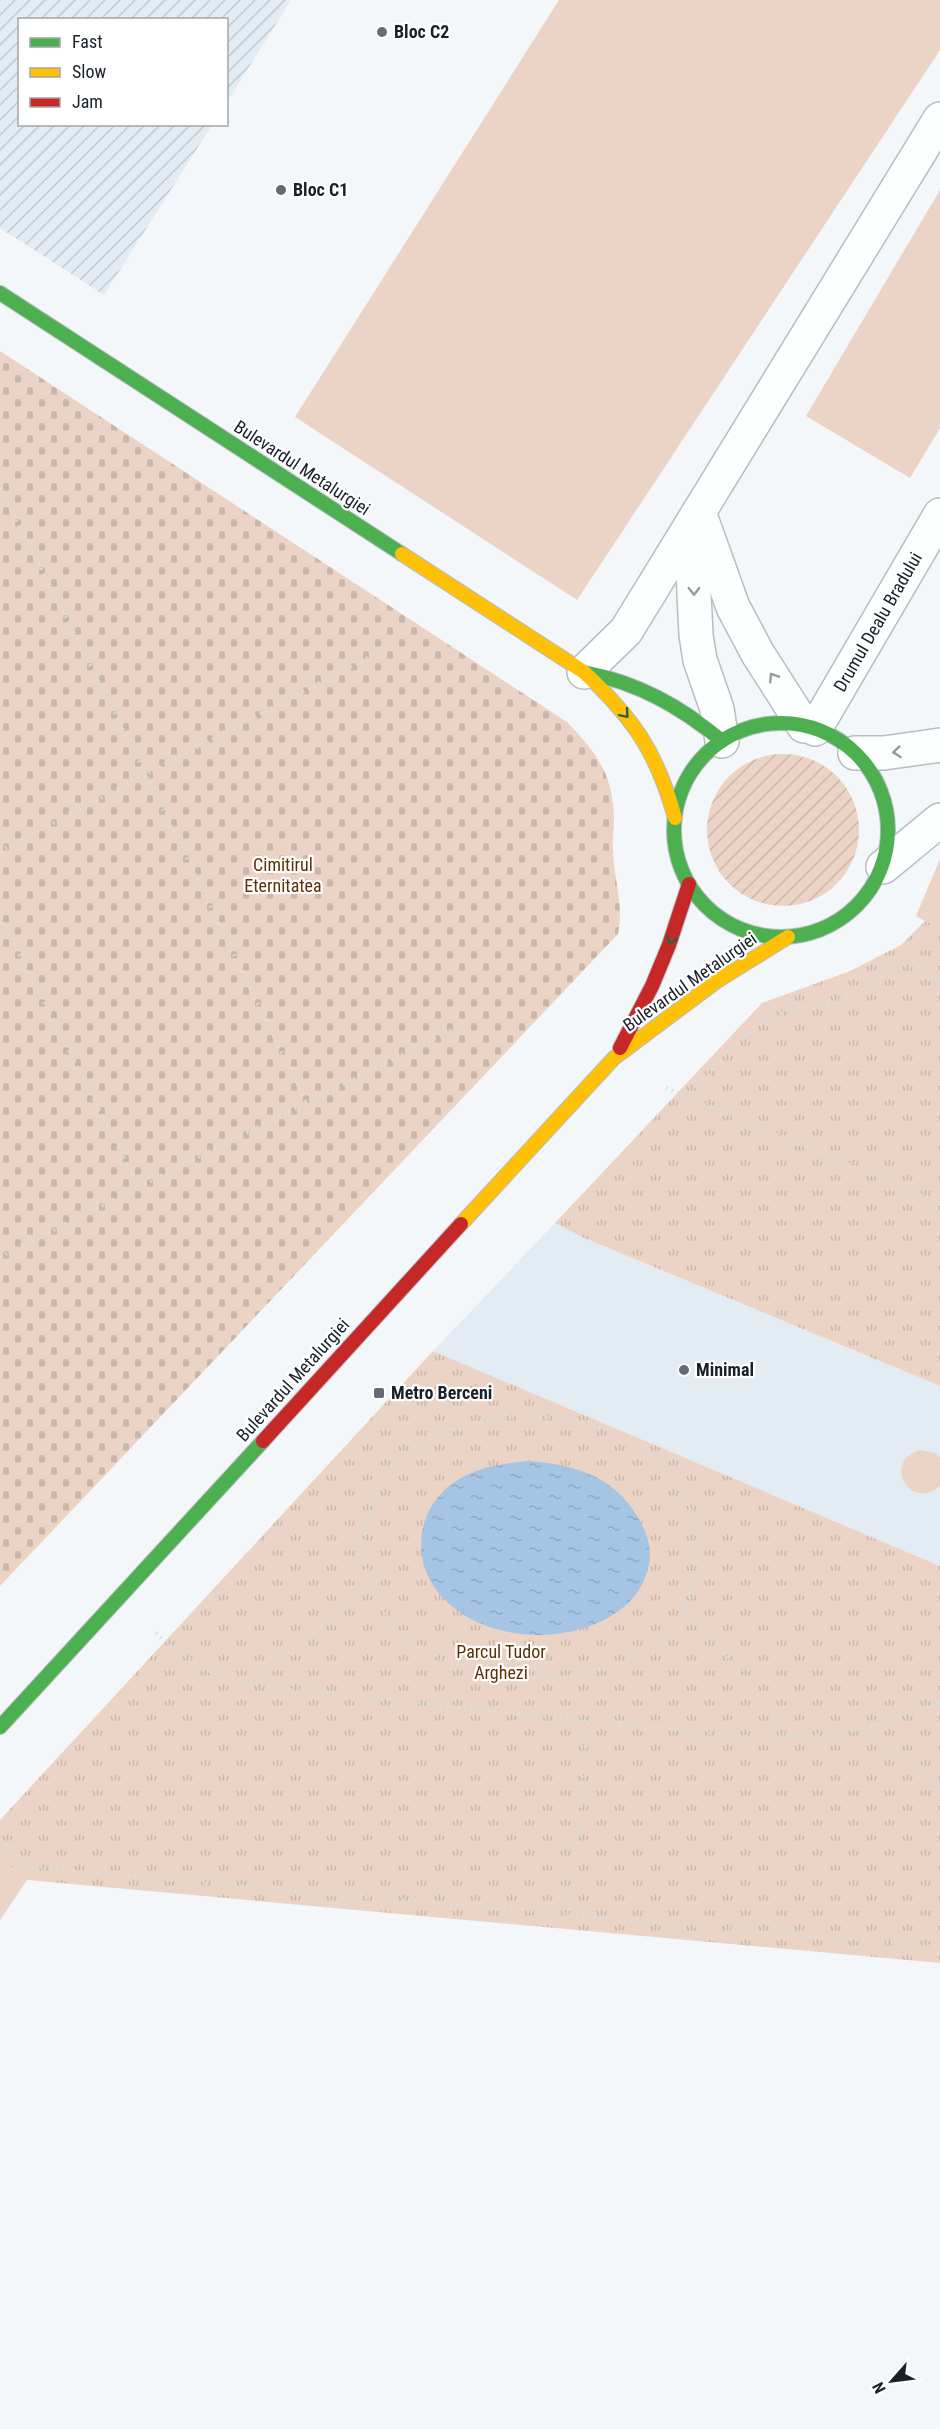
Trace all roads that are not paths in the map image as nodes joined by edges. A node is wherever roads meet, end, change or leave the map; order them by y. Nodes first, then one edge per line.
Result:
1 (940, 119) edge
2 (0, 293) edge
3 (699, 512) junction
4 (940, 515) edge
5 (584, 672) junction
6 (810, 728) junction
7 (722, 741) junction
8 (940, 746) edge
9 (855, 753) junction
10 (675, 818) junction
11 (940, 820) edge
12 (883, 867) junction
13 (689, 884) junction
14 (788, 937) junction
15 (614, 1058) junction
16 (0, 1727) edge

1 - 3 street
2 - 5 main road, Bulevardul Metalurgiei
3 - 5 street
6 -> 3 street
3 -> 7 street
4 - 6 street, Drumul Dealu Bradului
5 - 7 main road, Bulevardul Metalurgiei
5 -> 10 main road, Bulevardul Metalurgiei
6 - 7 main road
6 - 9 main road
7 - 10 main road
8 -> 9 street
9 - 12 main road
10 - 13 main road
11 - 12 street
12 - 14 main road
13 - 14 main road
13 -> 15 main road, Bulevardul Metalurgiei
14 - 15 main road, Bulevardul Metalurgiei
15 - 16 main road, Bulevardul Metalurgiei

